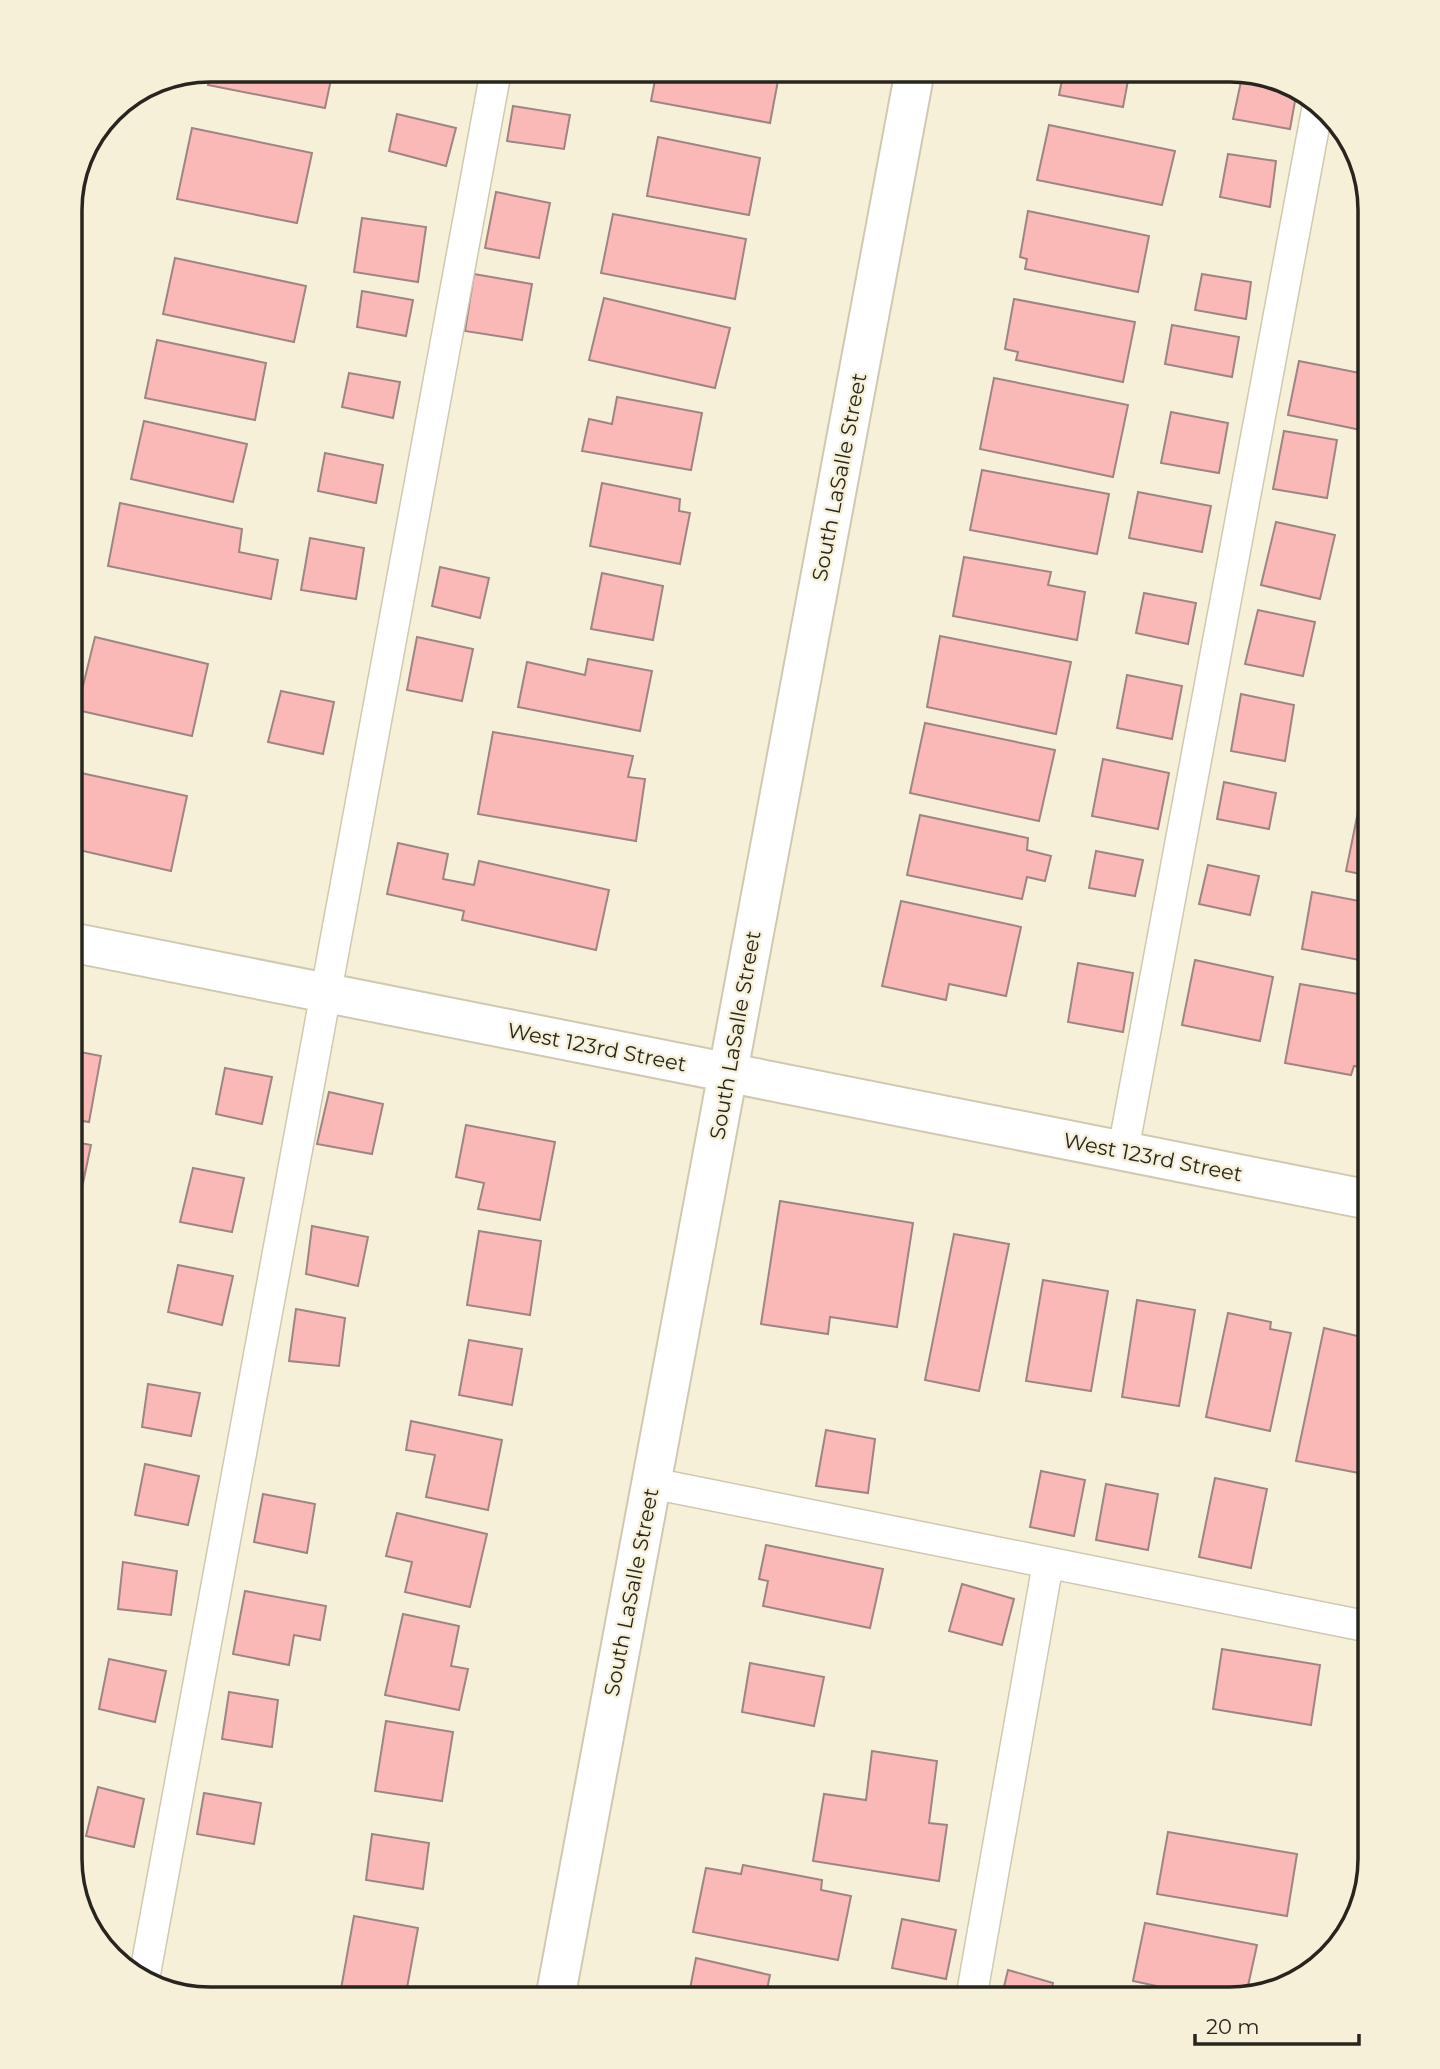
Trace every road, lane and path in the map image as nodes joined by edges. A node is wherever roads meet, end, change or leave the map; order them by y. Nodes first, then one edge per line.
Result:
1 (494, 82) edge
2 (913, 83) edge
3 (1316, 116) edge
4 (83, 944) edge
5 (326, 992) junction
6 (728, 1072) junction
7 (1123, 1151) junction
8 (1358, 1198) edge
9 (651, 1483) junction
10 (1048, 1563) junction
11 (1358, 1625) edge
12 (146, 1969) edge
13 (557, 1986) edge
14 (973, 1987) edge

1 - 5 lane
2 - 6 street, South LaSalle Street
3 - 7 lane
4 - 5 street, West 123rd Street
5 - 6 street, West 123rd Street
5 - 12 lane
6 - 7 street, West 123rd Street
6 - 9 street, South LaSalle Street
7 - 8 street, West 123rd Street
9 - 10 lane
9 - 13 street, South LaSalle Street
10 - 11 lane
10 - 14 lane

